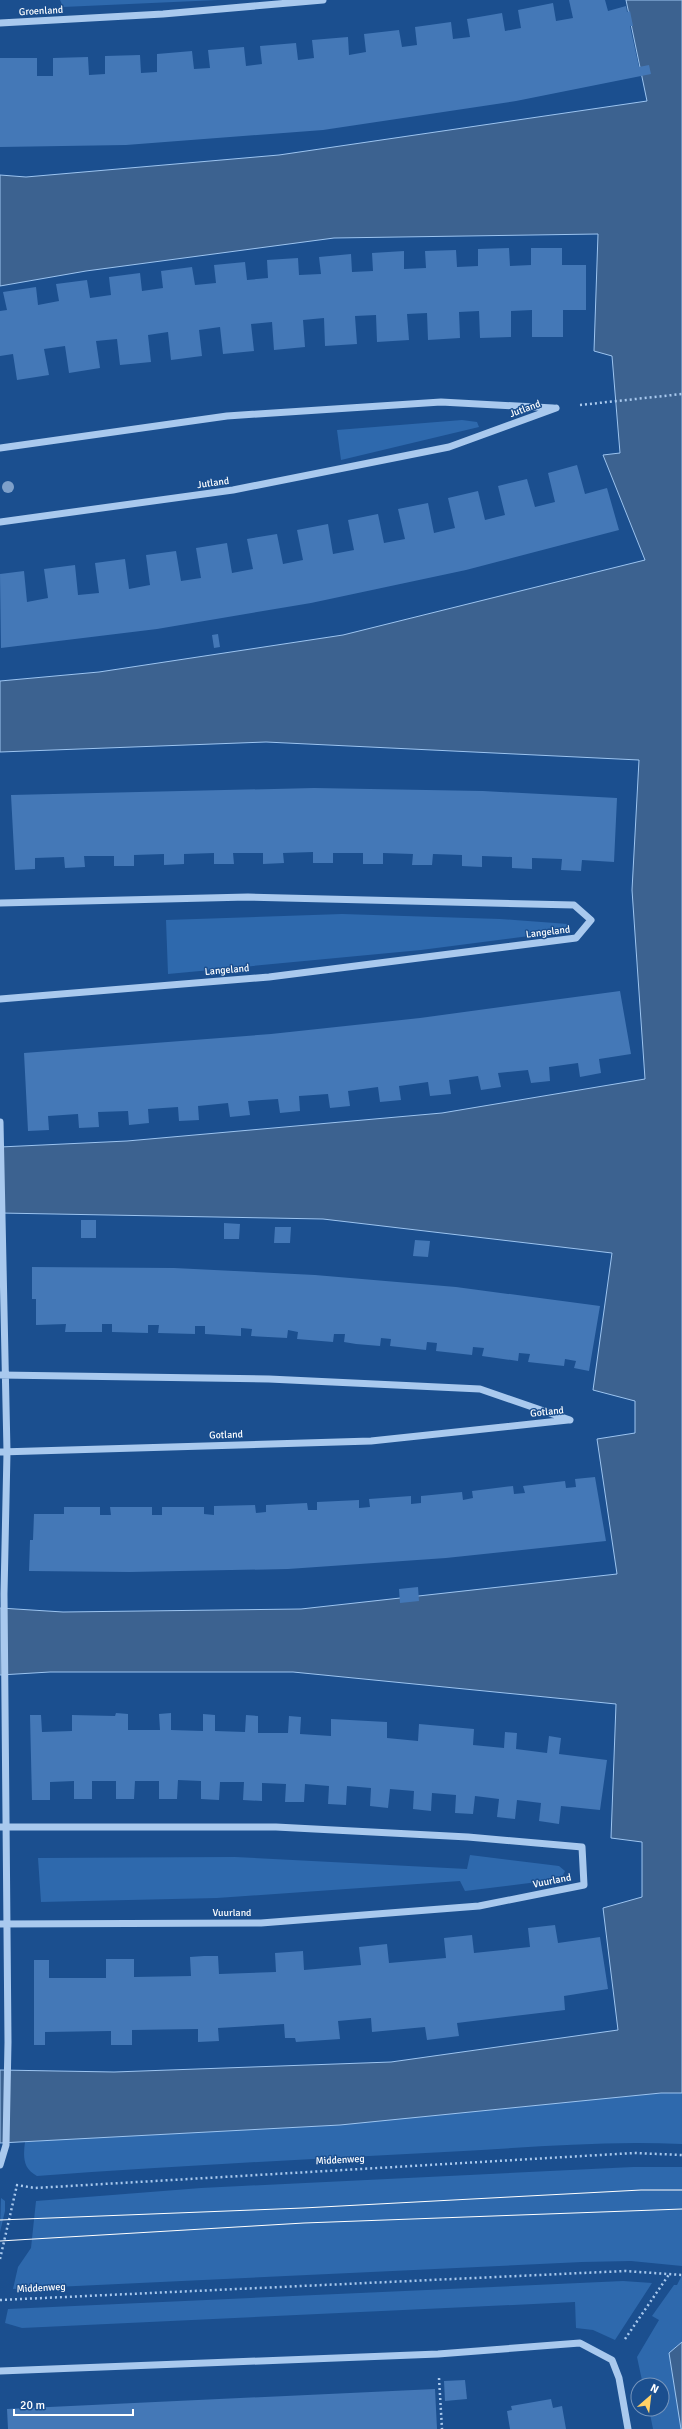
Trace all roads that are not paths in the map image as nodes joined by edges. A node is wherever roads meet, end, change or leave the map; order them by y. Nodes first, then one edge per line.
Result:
1 (323, 0) edge
2 (0, 23) edge
3 (0, 448) edge
4 (0, 522) edge
5 (0, 903) edge
6 (0, 999) edge
7 (0, 1122) edge
8 (0, 1133) edge
9 (3, 1375) edge
10 (3, 1452) edge
11 (3, 1827) edge
12 (4, 1924) edge
13 (0, 2165) edge
14 (0, 2371) edge
15 (628, 2429) edge

1 - 2 street, Groenland
3 - 4 street, Jutland
5 - 6 street, Langeland
7 - 8 street
8 - 9 street
9 - 10 street
9 - 10 street, Gotland
10 - 11 street
11 - 12 street
11 - 12 street, Vuurland
12 - 13 street
14 - 15 street

